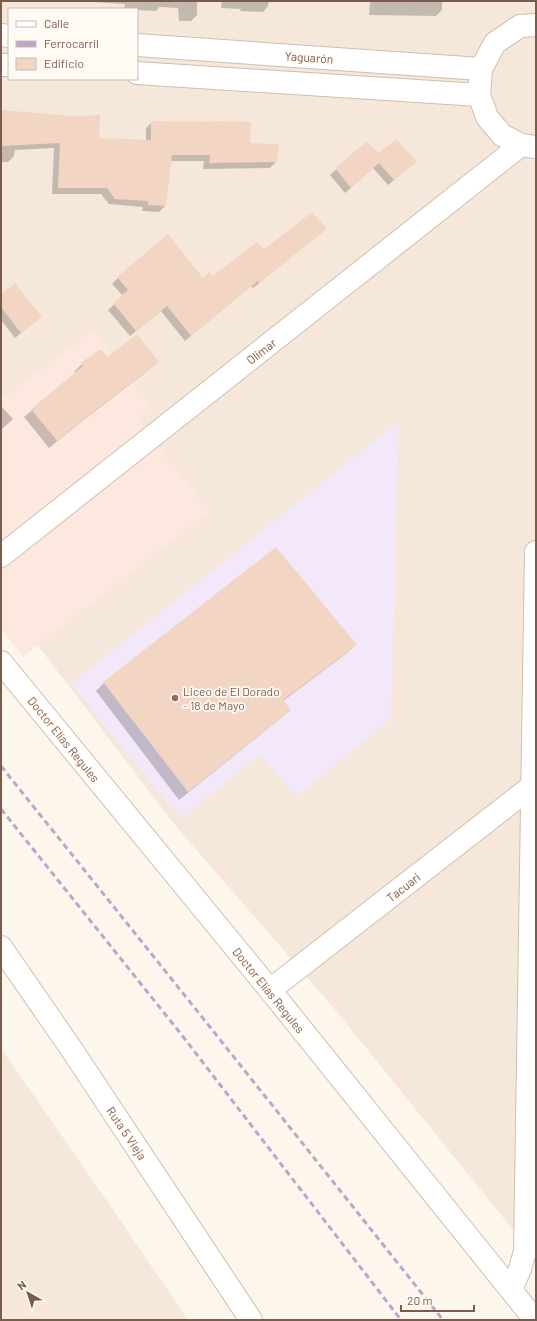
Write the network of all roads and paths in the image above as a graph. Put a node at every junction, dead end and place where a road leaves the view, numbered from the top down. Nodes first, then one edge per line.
1 (536, 24) edge
2 (138, 45) edge
3 (481, 69) junction
4 (138, 73) edge
5 (479, 95) junction
6 (529, 146) edge
7 (536, 552) edge
8 (1, 556) edge
9 (1, 662) edge
10 (534, 784) edge
11 (1, 947) edge
12 (270, 990) junction
13 (511, 1290) junction
14 (251, 1320) edge
15 (535, 1320) edge

1 - 3 street
2 - 3 street, Yaguarón
3 - 5 street
4 - 5 street
5 - 6 street
6 - 8 street, Olimar
7 - 10 street
9 - 12 street, Doctor Elías Regules
10 - 12 street, Tacuari
10 - 13 street
11 - 14 street, Ruta 5 Vieja
12 - 13 street, Doctor Elías Regules
13 - 15 street, Doctor Elías Regules

